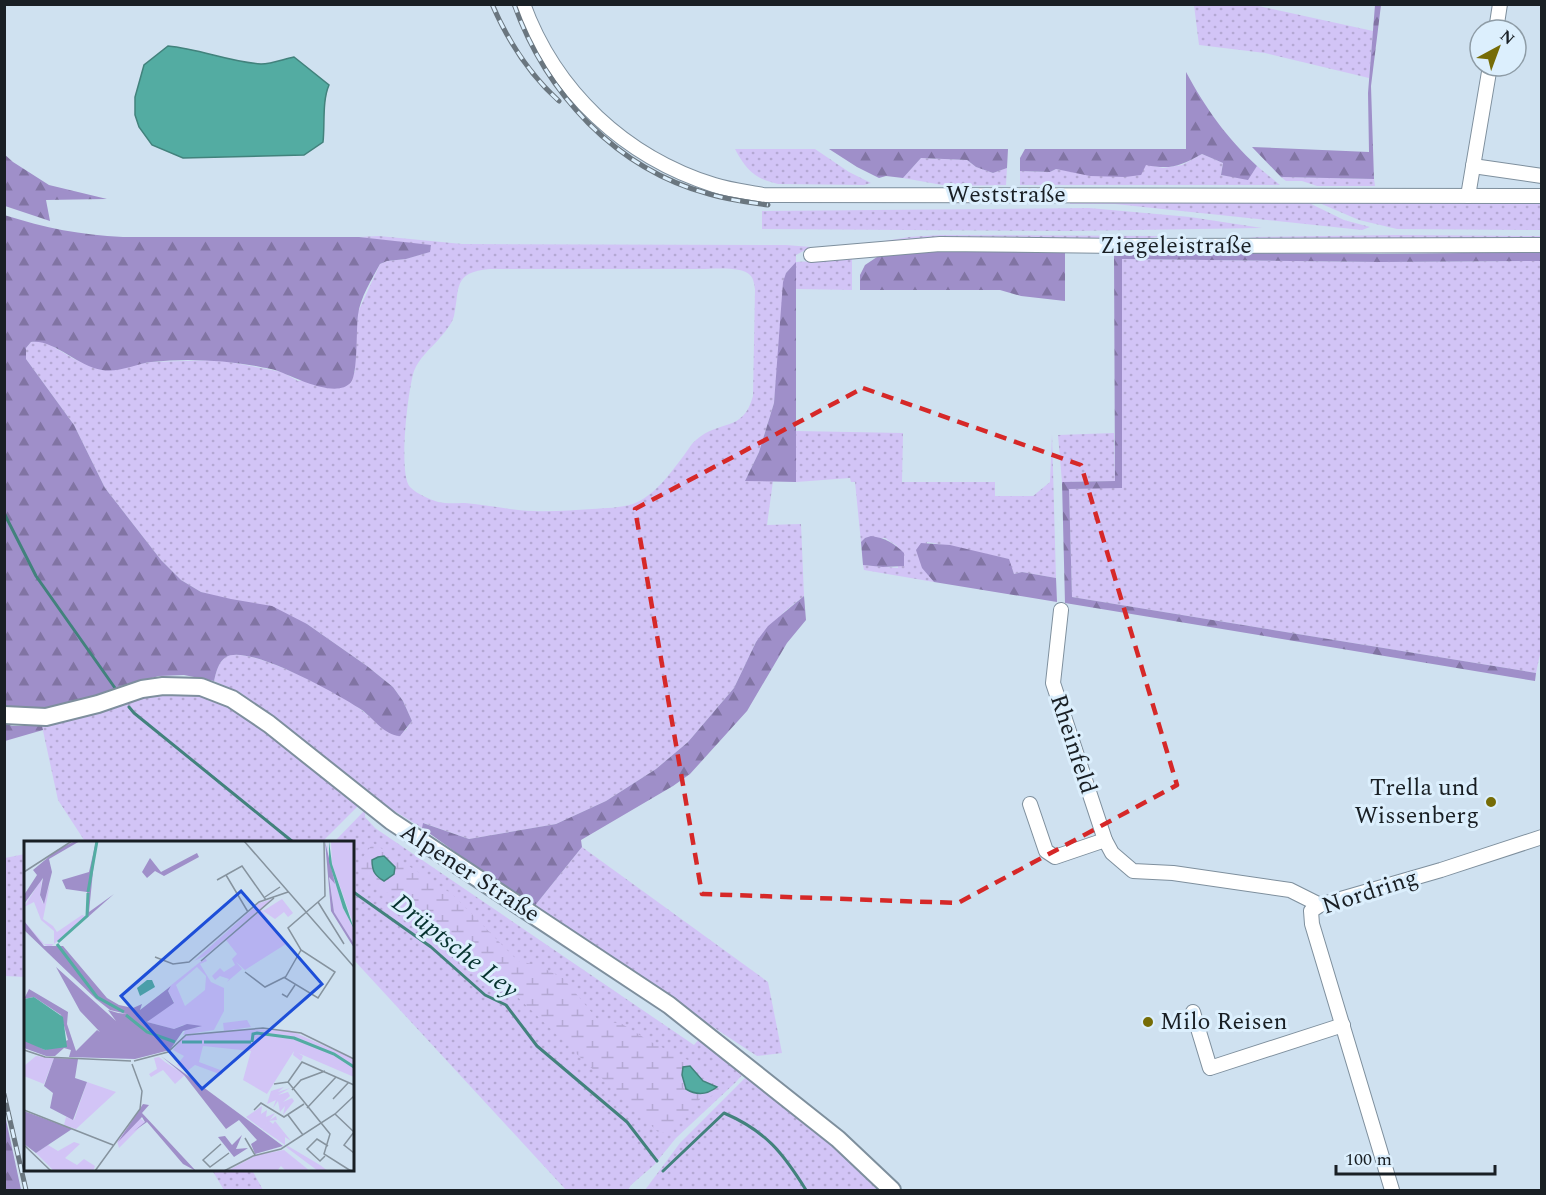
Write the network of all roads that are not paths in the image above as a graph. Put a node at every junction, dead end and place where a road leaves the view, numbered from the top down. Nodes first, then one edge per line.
1 (514, 4) edge
2 (523, 4) edge
3 (534, 33) junction
4 (1488, 78) edge
5 (1473, 166) junction
6 (1542, 177) edge
7 (1468, 196) junction
8 (1542, 196) edge
9 (1542, 245) edge
10 (811, 255) dead end
11 (1061, 610) dead end
12 (4, 715) edge
13 (1030, 804) dead end
14 (1542, 837) edge
15 (1105, 840) junction
16 (1320, 905) junction
17 (1193, 1012) dead end
18 (1343, 1026) junction
19 (892, 1191) edge
20 (1392, 1191) edge

1 - 3 street, Weststraße
2 - 3 street, Weststraße
3 - 7 street, Weststraße
4 - 5 street
5 - 6 street
5 - 7 street
7 - 8 street, Weststraße
9 - 10 street, Ziegeleistraße
11 - 15 street, Rheinfeld
12 - 19 street, Alpener Straße
13 - 15 street
14 - 16 street, Nordring
15 - 16 street, Rheinfeld
16 - 18 street, Nordring
17 - 18 street
18 - 20 street, Nordring

